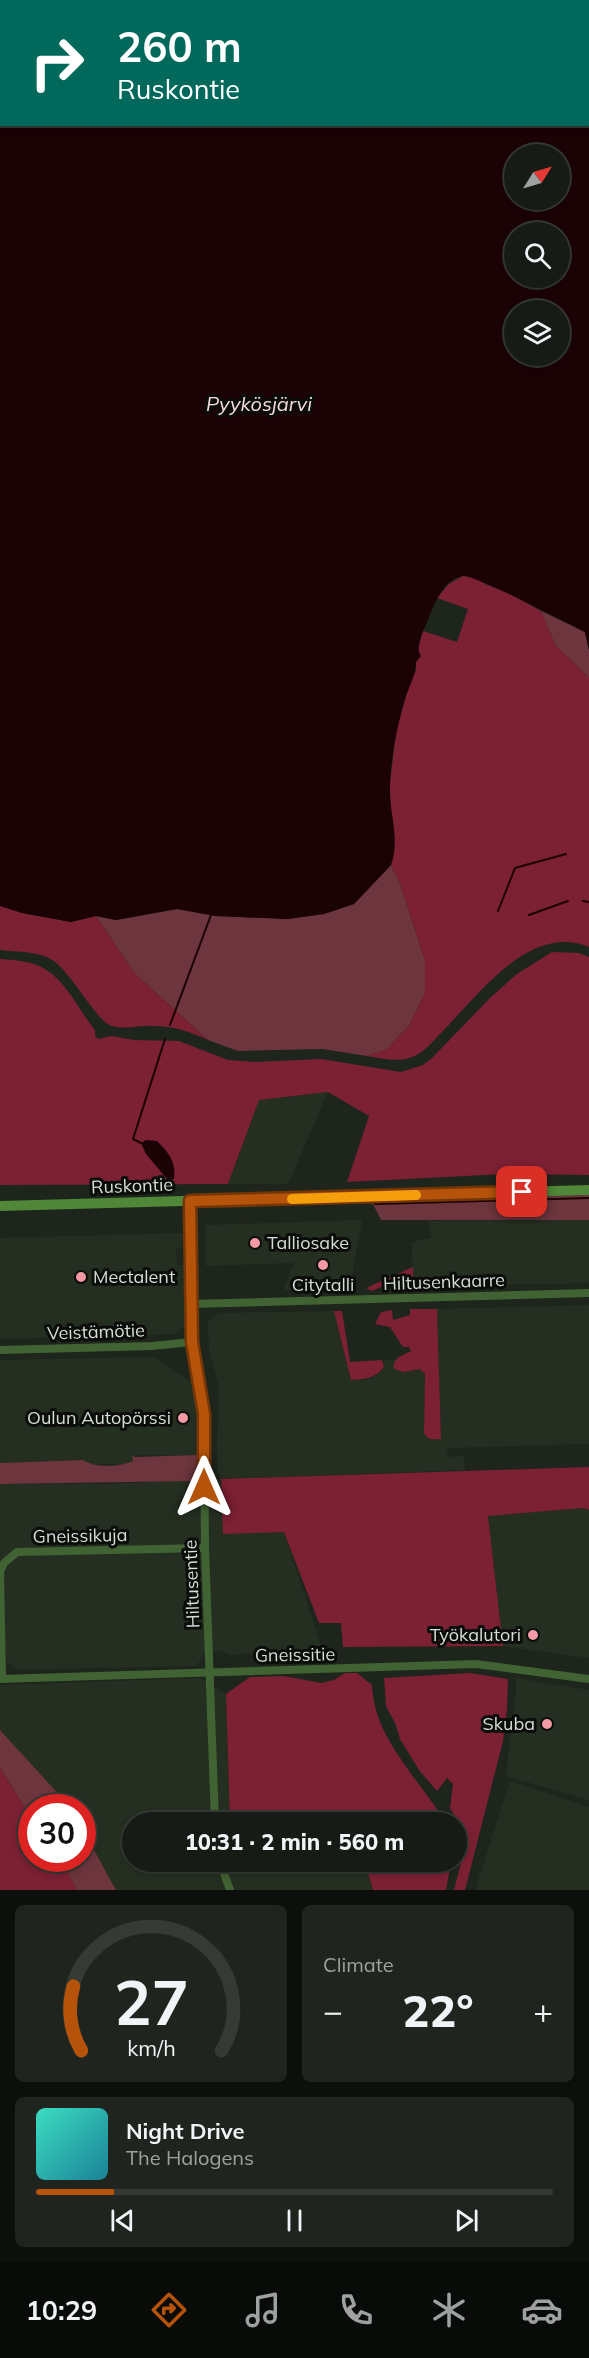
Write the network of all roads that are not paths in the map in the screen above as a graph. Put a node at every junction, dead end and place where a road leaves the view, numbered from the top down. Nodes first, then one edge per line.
1 (589, 1190) edge
2 (190, 1201) junction
3 (0, 1206) edge
4 (589, 1293) edge
5 (191, 1304) junction
6 (192, 1342) junction
7 (0, 1350) edge
8 (206, 1548) junction
9 (210, 1672) junction
10 (1, 1679) edge
11 (589, 1679) edge
12 (215, 1812) edge
13 (224, 1872) edge
14 (230, 1890) edge

1 - 2 main road, Ruskontie
2 - 3 main road, Ruskontie
2 - 5 street, Hiltusentie
4 - 5 street, Hiltusenkaarre
5 - 6 street, Hiltusentie
6 - 7 street, Veistämötie
6 - 8 street, Hiltusentie
8 - 9 street, Hiltusentie
8 - 10 street, Gneissikuja
9 - 10 street, Gneissitie
9 - 11 street, Gneissitie
9 - 12 street, Hiltusentie
13 - 14 street

